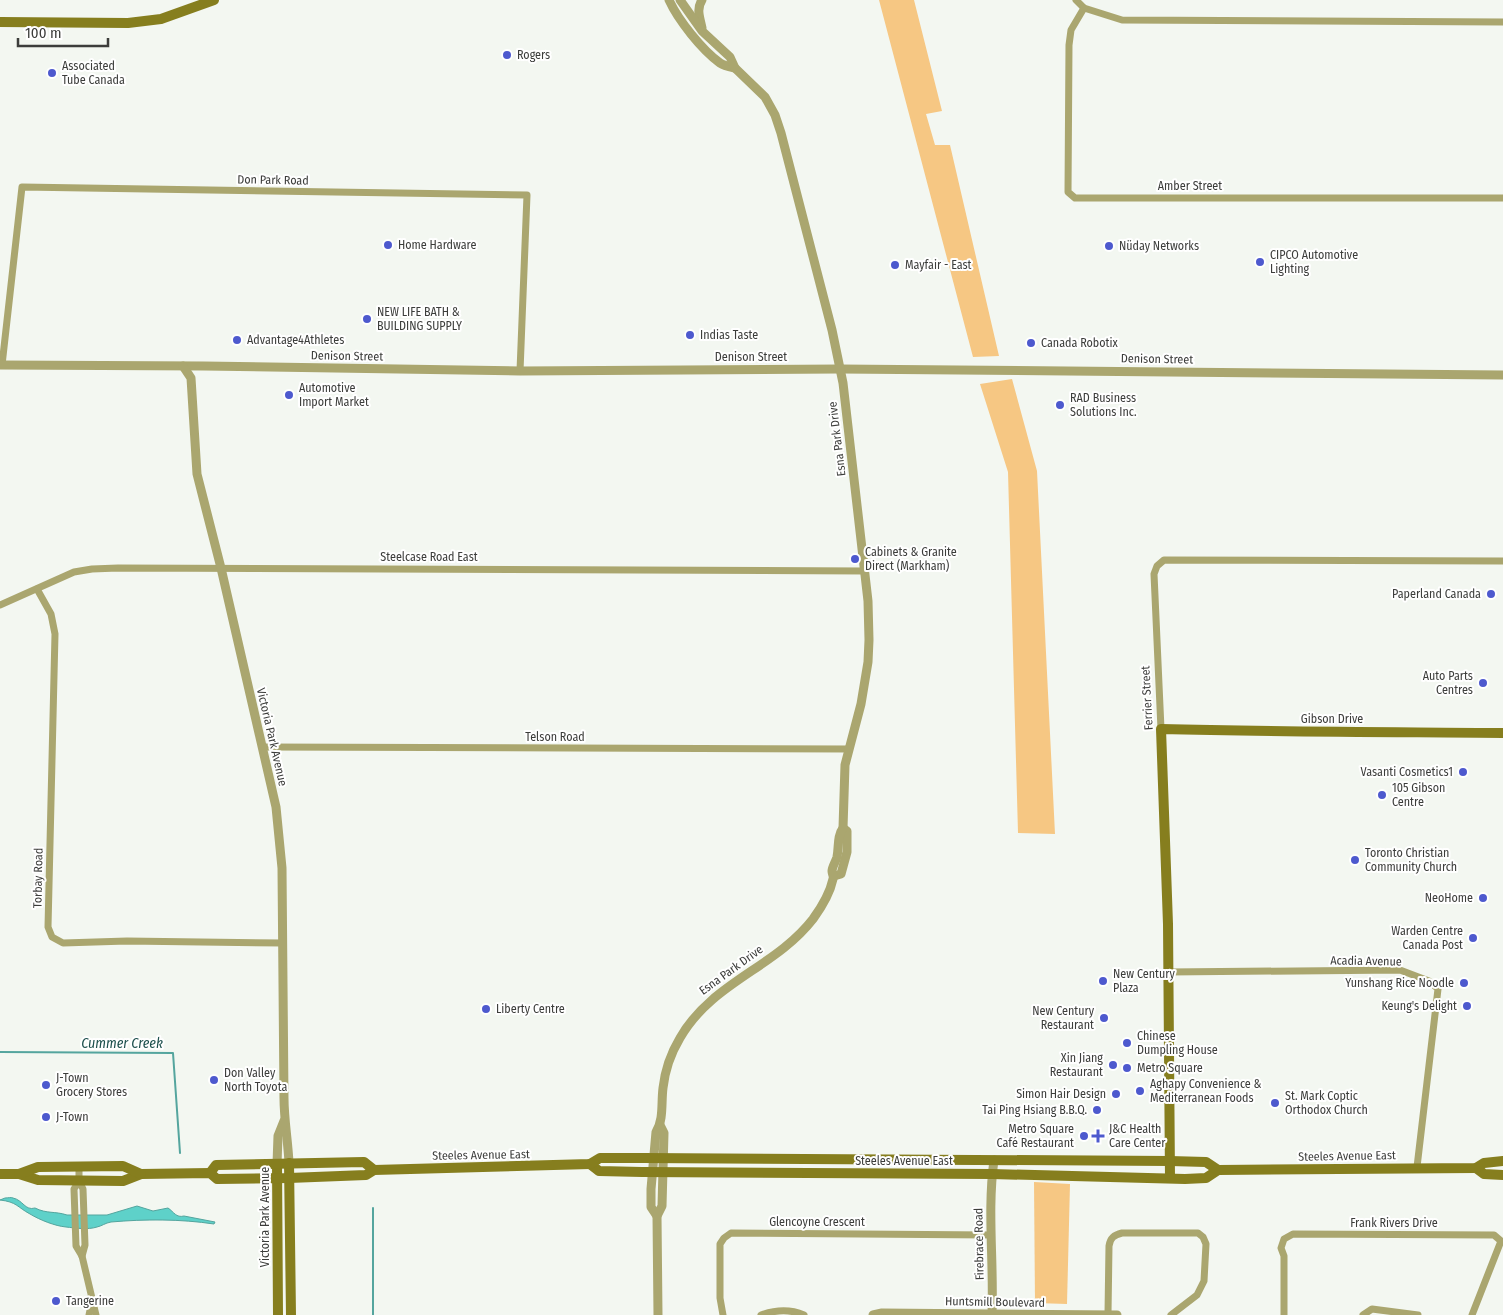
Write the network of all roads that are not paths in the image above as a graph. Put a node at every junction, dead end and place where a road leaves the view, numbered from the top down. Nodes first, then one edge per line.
1 (214, 0) edge
2 (669, 0) edge
3 (680, 0) edge
4 (702, 0) edge
5 (1076, 0) edge
6 (1084, 8) junction
7 (0, 22) edge
8 (1503, 22) edge
9 (702, 31) junction
10 (735, 68) junction
11 (1503, 198) edge
12 (1, 365) edge
13 (183, 366) junction
14 (840, 369) junction
15 (520, 371) junction
16 (1503, 375) edge
17 (1503, 561) edge
18 (221, 568) junction
19 (865, 571) junction
20 (36, 589) junction
21 (0, 605) edge
22 (1161, 729) junction
23 (1503, 733) edge
24 (262, 747) junction
25 (848, 749) junction
26 (283, 943) junction
27 (1169, 972) junction
28 (284, 1121) junction
29 (658, 1158) junction
30 (994, 1160) junction
31 (1170, 1161) junction
32 (1503, 1161) edge
33 (289, 1163) junction
34 (277, 1164) junction
35 (590, 1164) junction
36 (79, 1167) junction
37 (1417, 1167) junction
38 (1476, 1168) junction
39 (374, 1170) junction
40 (1218, 1170) junction
41 (657, 1172) junction
42 (0, 1174) edge
43 (19, 1174) junction
44 (141, 1174) junction
45 (210, 1174) junction
46 (992, 1174) junction
47 (1503, 1174) edge
48 (276, 1178) junction
49 (289, 1178) junction
50 (1170, 1178) junction
51 (79, 1181) junction
52 (990, 1235) junction
53 (82, 1256) junction
54 (92, 1298) junction
55 (992, 1314) edge
56 (1112, 1314) edge
57 (89, 1315) edge
58 (96, 1315) edge
59 (278, 1315) edge
60 (291, 1315) edge
61 (658, 1315) edge
62 (723, 1315) edge
63 (761, 1315) edge
64 (804, 1315) edge
65 (873, 1315) edge
66 (1171, 1315) edge
67 (1284, 1315) edge
68 (1363, 1315) edge
69 (1418, 1315) edge
70 (1472, 1315) edge

1 - 7 main road
2 - 10 street, Esna Park Drive
3 - 9 street, Esna Park Drive
4 - 9 street
5 - 6 street
6 - 8 street
6 - 11 street, Amber Street
9 - 10 street, Esna Park Drive
10 - 14 street, Esna Park Drive
12 - 13 street, Denison Street
12 - 15 street, Don Park Road
13 - 15 street, Denison Street
13 - 18 street, Victoria Park Avenue
14 - 15 street, Denison Street
14 - 16 street, Denison Street
14 - 19 street, Esna Park Drive
17 - 22 street, Ferrier Street
18 - 19 street, Steelcase Road East
18 - 20 street, Steelcase Road East
18 - 24 street, Victoria Park Avenue
19 - 25 street, Esna Park Drive
20 - 21 street, Steelcase Road East
20 - 26 street, Torbay Road
22 - 23 main road, Gibson Drive
22 - 27 main road, Ferrier Street
24 - 25 street, Telson Road
24 - 26 street, Victoria Park Avenue
25 - 29 street, Esna Park Drive
26 - 28 street, Victoria Park Avenue
27 - 31 main road, Ferrier Street
27 - 37 street, Acadia Avenue
28 - 33 street, Victoria Park Avenue
28 - 34 street, Victoria Park Avenue
29 - 30 main road, Steeles Avenue East
29 - 35 main road, Steeles Avenue East
29 - 41 street, Esna Park Drive
30 - 31 main road, Steeles Avenue East
30 - 46 street, Firebrace Road
31 - 40 main road, Steeles Avenue East
31 - 50 main road, Ferrier Street
32 - 38 main road, Steeles Avenue East
33 - 34 main road, Steeles Avenue East
33 - 39 main road, Steeles Avenue East
33 - 49 main road, Victoria Park Avenue
34 - 45 main road, Steeles Avenue East
34 - 48 main road, Victoria Park Avenue
35 - 39 main road, Steeles Avenue East
35 - 41 main road, Steeles Avenue East
36 - 43 main road, Steeles Avenue East
36 - 44 main road, Steeles Avenue East
36 - 51 street
37 - 38 main road, Steeles Avenue East
37 - 40 main road, Steeles Avenue East
38 - 47 main road, Steeles Avenue East
39 - 49 main road, Steeles Avenue East
40 - 50 main road, Steeles Avenue East
41 - 46 main road, Steeles Avenue East
41 - 61 street, Esna Park Drive
42 - 43 main road, Steeles Avenue East
43 - 51 main road, Steeles Avenue East
44 - 45 main road, Steeles Avenue East
44 - 51 main road, Steeles Avenue East
45 - 48 main road, Steeles Avenue East
46 - 50 main road, Steeles Avenue East
46 - 52 street, Firebrace Road
48 - 49 main road, Steeles Avenue East
48 - 59 main road, Victoria Park Avenue
49 - 60 main road, Victoria Park Avenue
51 - 53 street
51 - 53 street
52 - 55 street, Firebrace Road
52 - 62 street, Glencoyne Crescent
53 - 54 street
54 - 57 street
54 - 58 street
55 - 56 street, Huntsmill Boulevard
55 - 65 street, Huntsmill Boulevard
56 - 66 street
63 - 64 street
67 - 70 street, Frank Rivers Drive
68 - 69 street

